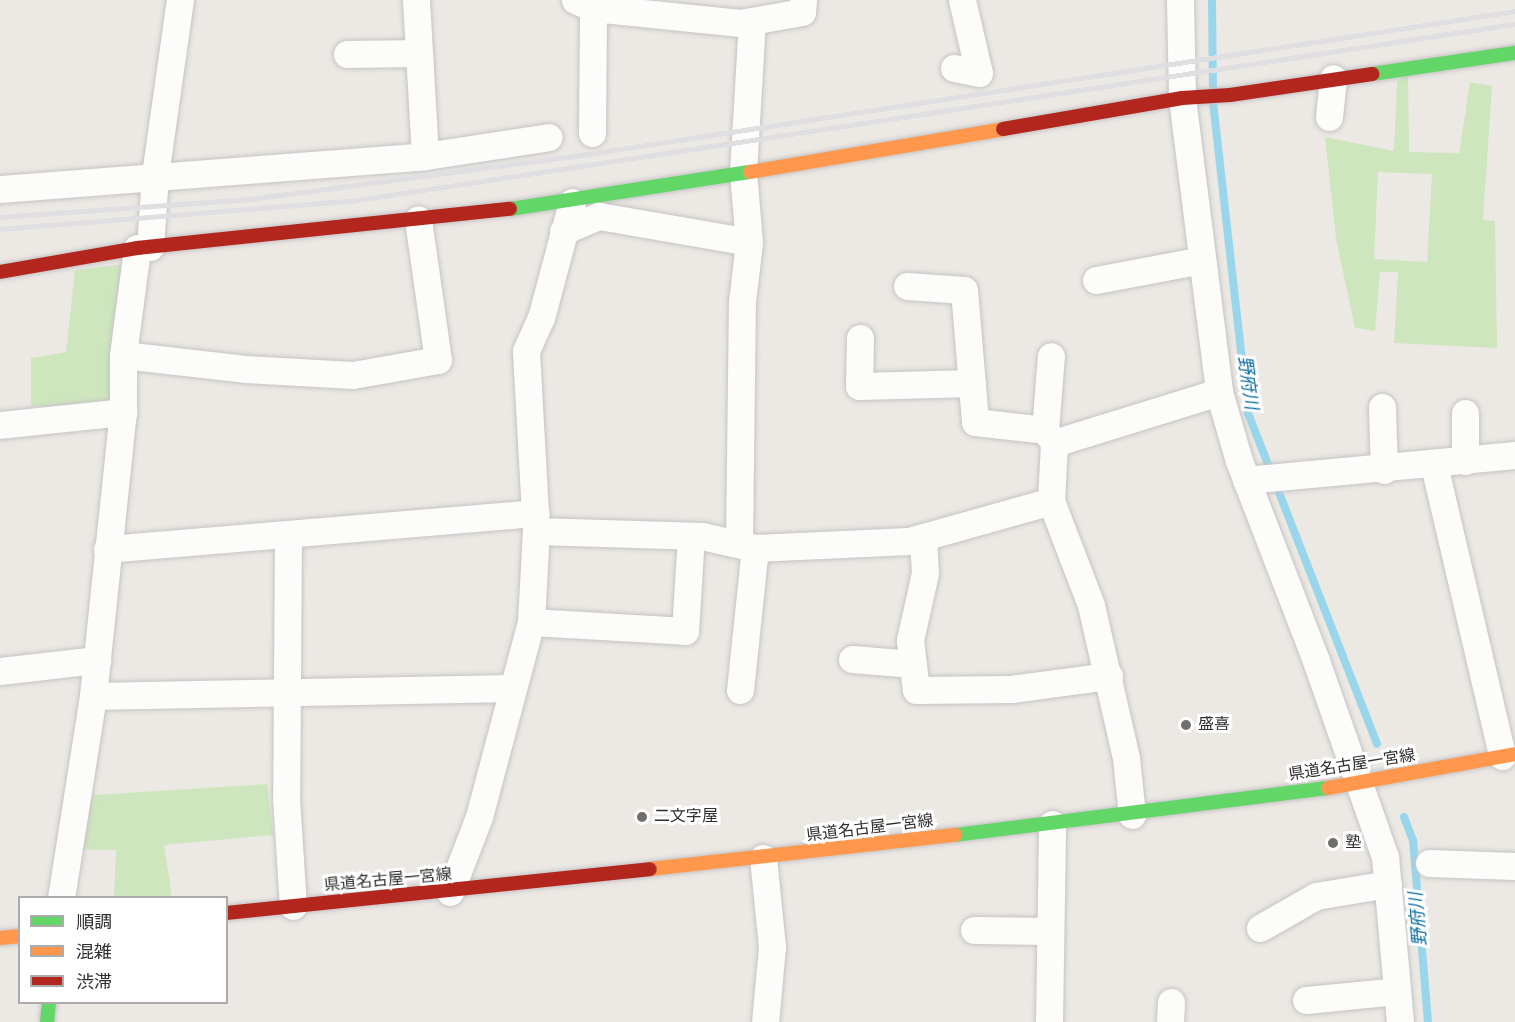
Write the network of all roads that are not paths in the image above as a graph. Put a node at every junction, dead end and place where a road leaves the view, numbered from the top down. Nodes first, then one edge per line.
1 (180, 0) edge
2 (416, 0) edge
3 (803, 0) edge
4 (962, 0) edge
5 (1180, 0) edge
6 (584, 4) edge
7 (752, 21) junction
8 (419, 53) junction
9 (1515, 53) edge
10 (347, 54) dead end
11 (954, 68) dead end
12 (1333, 78) junction
13 (1186, 97) junction
14 (1329, 117) dead end
15 (592, 133) dead end
16 (549, 137) dead end
17 (425, 156) junction
18 (743, 172) junction
19 (155, 176) junction
20 (0, 189) edge
21 (573, 202) junction
22 (418, 219) junction
23 (563, 231) junction
24 (749, 242) junction
25 (144, 247) junction
26 (1202, 260) junction
27 (0, 272) edge
28 (1096, 280) dead end
29 (907, 286) dead end
30 (860, 338) dead end
31 (123, 355) junction
32 (1051, 356) dead end
33 (972, 383) junction
34 (1220, 392) junction
35 (1382, 407) dead end
36 (123, 411) junction
37 (1465, 413) dead end
38 (0, 425) edge
39 (1050, 436) junction
40 (1515, 455) edge
41 (1465, 461) junction
42 (1434, 465) junction
43 (1384, 470) junction
44 (1251, 480) junction
45 (1051, 501) junction
46 (536, 522) junction
47 (288, 534) junction
48 (691, 536) junction
49 (923, 537) junction
50 (747, 546) junction
51 (107, 549) junction
52 (531, 622) junction
53 (852, 659) dead end
54 (97, 660) junction
55 (913, 664) junction
56 (0, 671) edge
57 (1109, 676) junction
58 (512, 688) junction
59 (740, 690) dead end
60 (288, 692) junction
61 (93, 696) junction
62 (1508, 755) edge
63 (1360, 783) junction
64 (1132, 815) junction
65 (1052, 824) junction
66 (763, 858) junction
67 (1429, 863) dead end
68 (1515, 866) edge
69 (1388, 884) junction
70 (450, 892) junction
71 (61, 896) edge
72 (293, 906) junction
73 (228, 913) edge
74 (1260, 928) dead end
75 (974, 930) dead end
76 (1050, 931) junction
77 (18, 936) edge
78 (0, 938) edge
79 (1397, 991) junction
80 (1306, 1000) dead end
81 (49, 1004) edge
82 (47, 1022) edge
83 (765, 1022) edge
84 (1049, 1022) edge
85 (1400, 1022) edge

1 - 19 street
2 - 8 street
3 - 7 street
4 - 11 street
5 - 13 street
6 - 7 street
6 - 15 street
7 - 18 street
8 - 10 street
8 - 17 street
9 - 12 street
12 - 13 street
12 - 14 street
13 - 18 street
13 - 26 street
16 - 17 street
17 - 19 street
18 - 21 street
18 - 24 street
19 - 20 street
19 - 25 street
21 - 22 street
21 - 23 street
22 - 25 street
22 - 31 street
23 - 24 street
23 - 46 street
24 - 50 street
25 - 27 street
25 - 31 street
26 - 28 street
26 - 34 street
29 - 33 street
30 - 33 street
31 - 36 street
32 - 39 street
33 - 39 street
34 - 39 street
34 - 44 street
35 - 43 street
36 - 38 street
36 - 51 street
37 - 41 street
39 - 45 street
40 - 41 street
41 - 42 street
42 - 43 street
42 - 62 street
43 - 44 street
44 - 63 street
45 - 49 street
45 - 57 street
46 - 47 street
46 - 48 street
46 - 52 street
47 - 51 street
47 - 60 street
48 - 50 street
48 - 52 street
49 - 50 street
49 - 55 street
50 - 59 street
51 - 54 street
52 - 58 street
53 - 55 street
54 - 56 street
54 - 61 street
55 - 57 street
57 - 64 street
58 - 60 street
58 - 70 street
60 - 61 street
60 - 72 street
61 - 71 street
62 - 63 street, 県道名古屋一宮線
63 - 64 street, 県道名古屋一宮線
63 - 69 street
64 - 65 street, 県道名古屋一宮線
65 - 66 street, 県道名古屋一宮線
65 - 76 street
66 - 70 street, 県道名古屋一宮線
66 - 83 street
67 - 68 street
69 - 74 street
69 - 79 street
70 - 72 street, 県道名古屋一宮線
72 - 73 street, 県道名古屋一宮線
75 - 76 street
76 - 84 street
77 - 78 street
79 - 80 street
79 - 85 street
81 - 82 street

